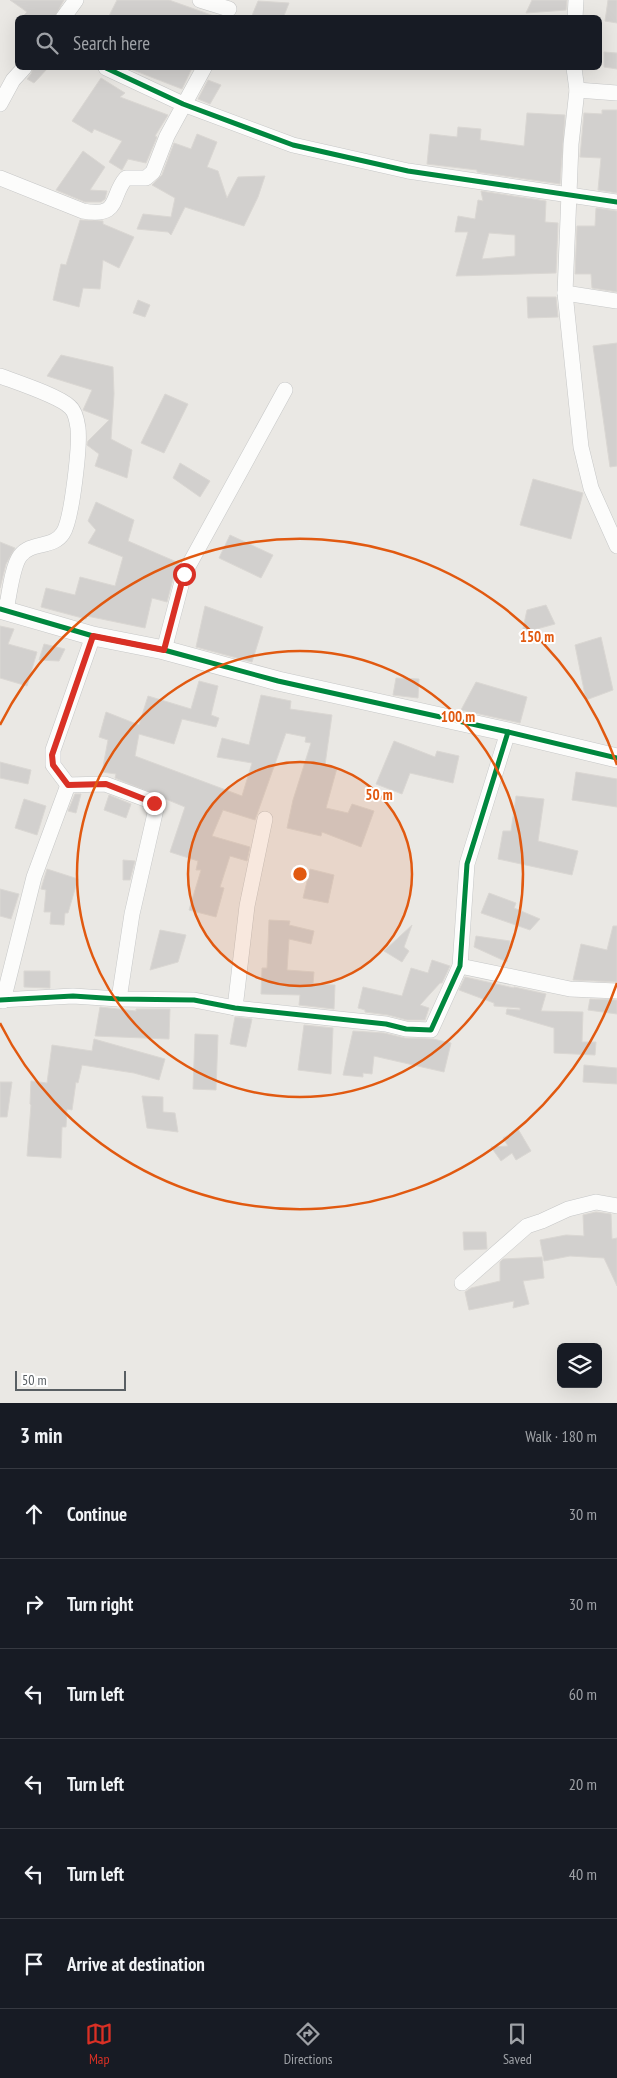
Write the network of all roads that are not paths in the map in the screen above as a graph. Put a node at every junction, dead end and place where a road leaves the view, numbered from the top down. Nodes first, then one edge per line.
1 (76, 0) edge
2 (200, 0) edge
3 (576, 0) edge
4 (229, 9) edge
5 (65, 15) edge
6 (575, 15) edge
7 (22, 70) edge
8 (110, 70) edge
9 (203, 70) edge
10 (574, 70) edge
11 (576, 90) junction
12 (617, 93) edge
13 (0, 104) edge
14 (183, 104) junction
15 (0, 178) edge
16 (569, 195) junction
17 (617, 202) edge
18 (565, 292) junction
19 (617, 301) edge
20 (0, 376) edge
21 (285, 390) dead end
22 (617, 546) edge
23 (3, 610) edge
24 (93, 636) junction
25 (164, 650) junction
26 (508, 732) junction
27 (617, 758) edge
28 (68, 785) junction
29 (265, 819) dead end
30 (460, 966) junction
31 (617, 991) edge
32 (119, 1000) junction
33 (1, 1001) edge
34 (235, 1008) junction
35 (617, 1206) edge
36 (462, 1283) dead end

1 - 5 street
2 - 4 street
3 - 6 street
7 - 13 street
8 - 14 street
9 - 14 street
10 - 11 street
11 - 12 street
11 - 16 street
14 - 15 street
14 - 16 street
16 - 17 street
16 - 18 street
18 - 19 street
18 - 22 street
20 - 23 street
21 - 25 street
23 - 24 street
24 - 25 street
24 - 28 street
25 - 26 street
26 - 27 street
26 - 30 street
28 - 32 street
28 - 33 street
29 - 34 street
30 - 31 street
30 - 34 street
32 - 33 street
32 - 34 street
35 - 36 street

